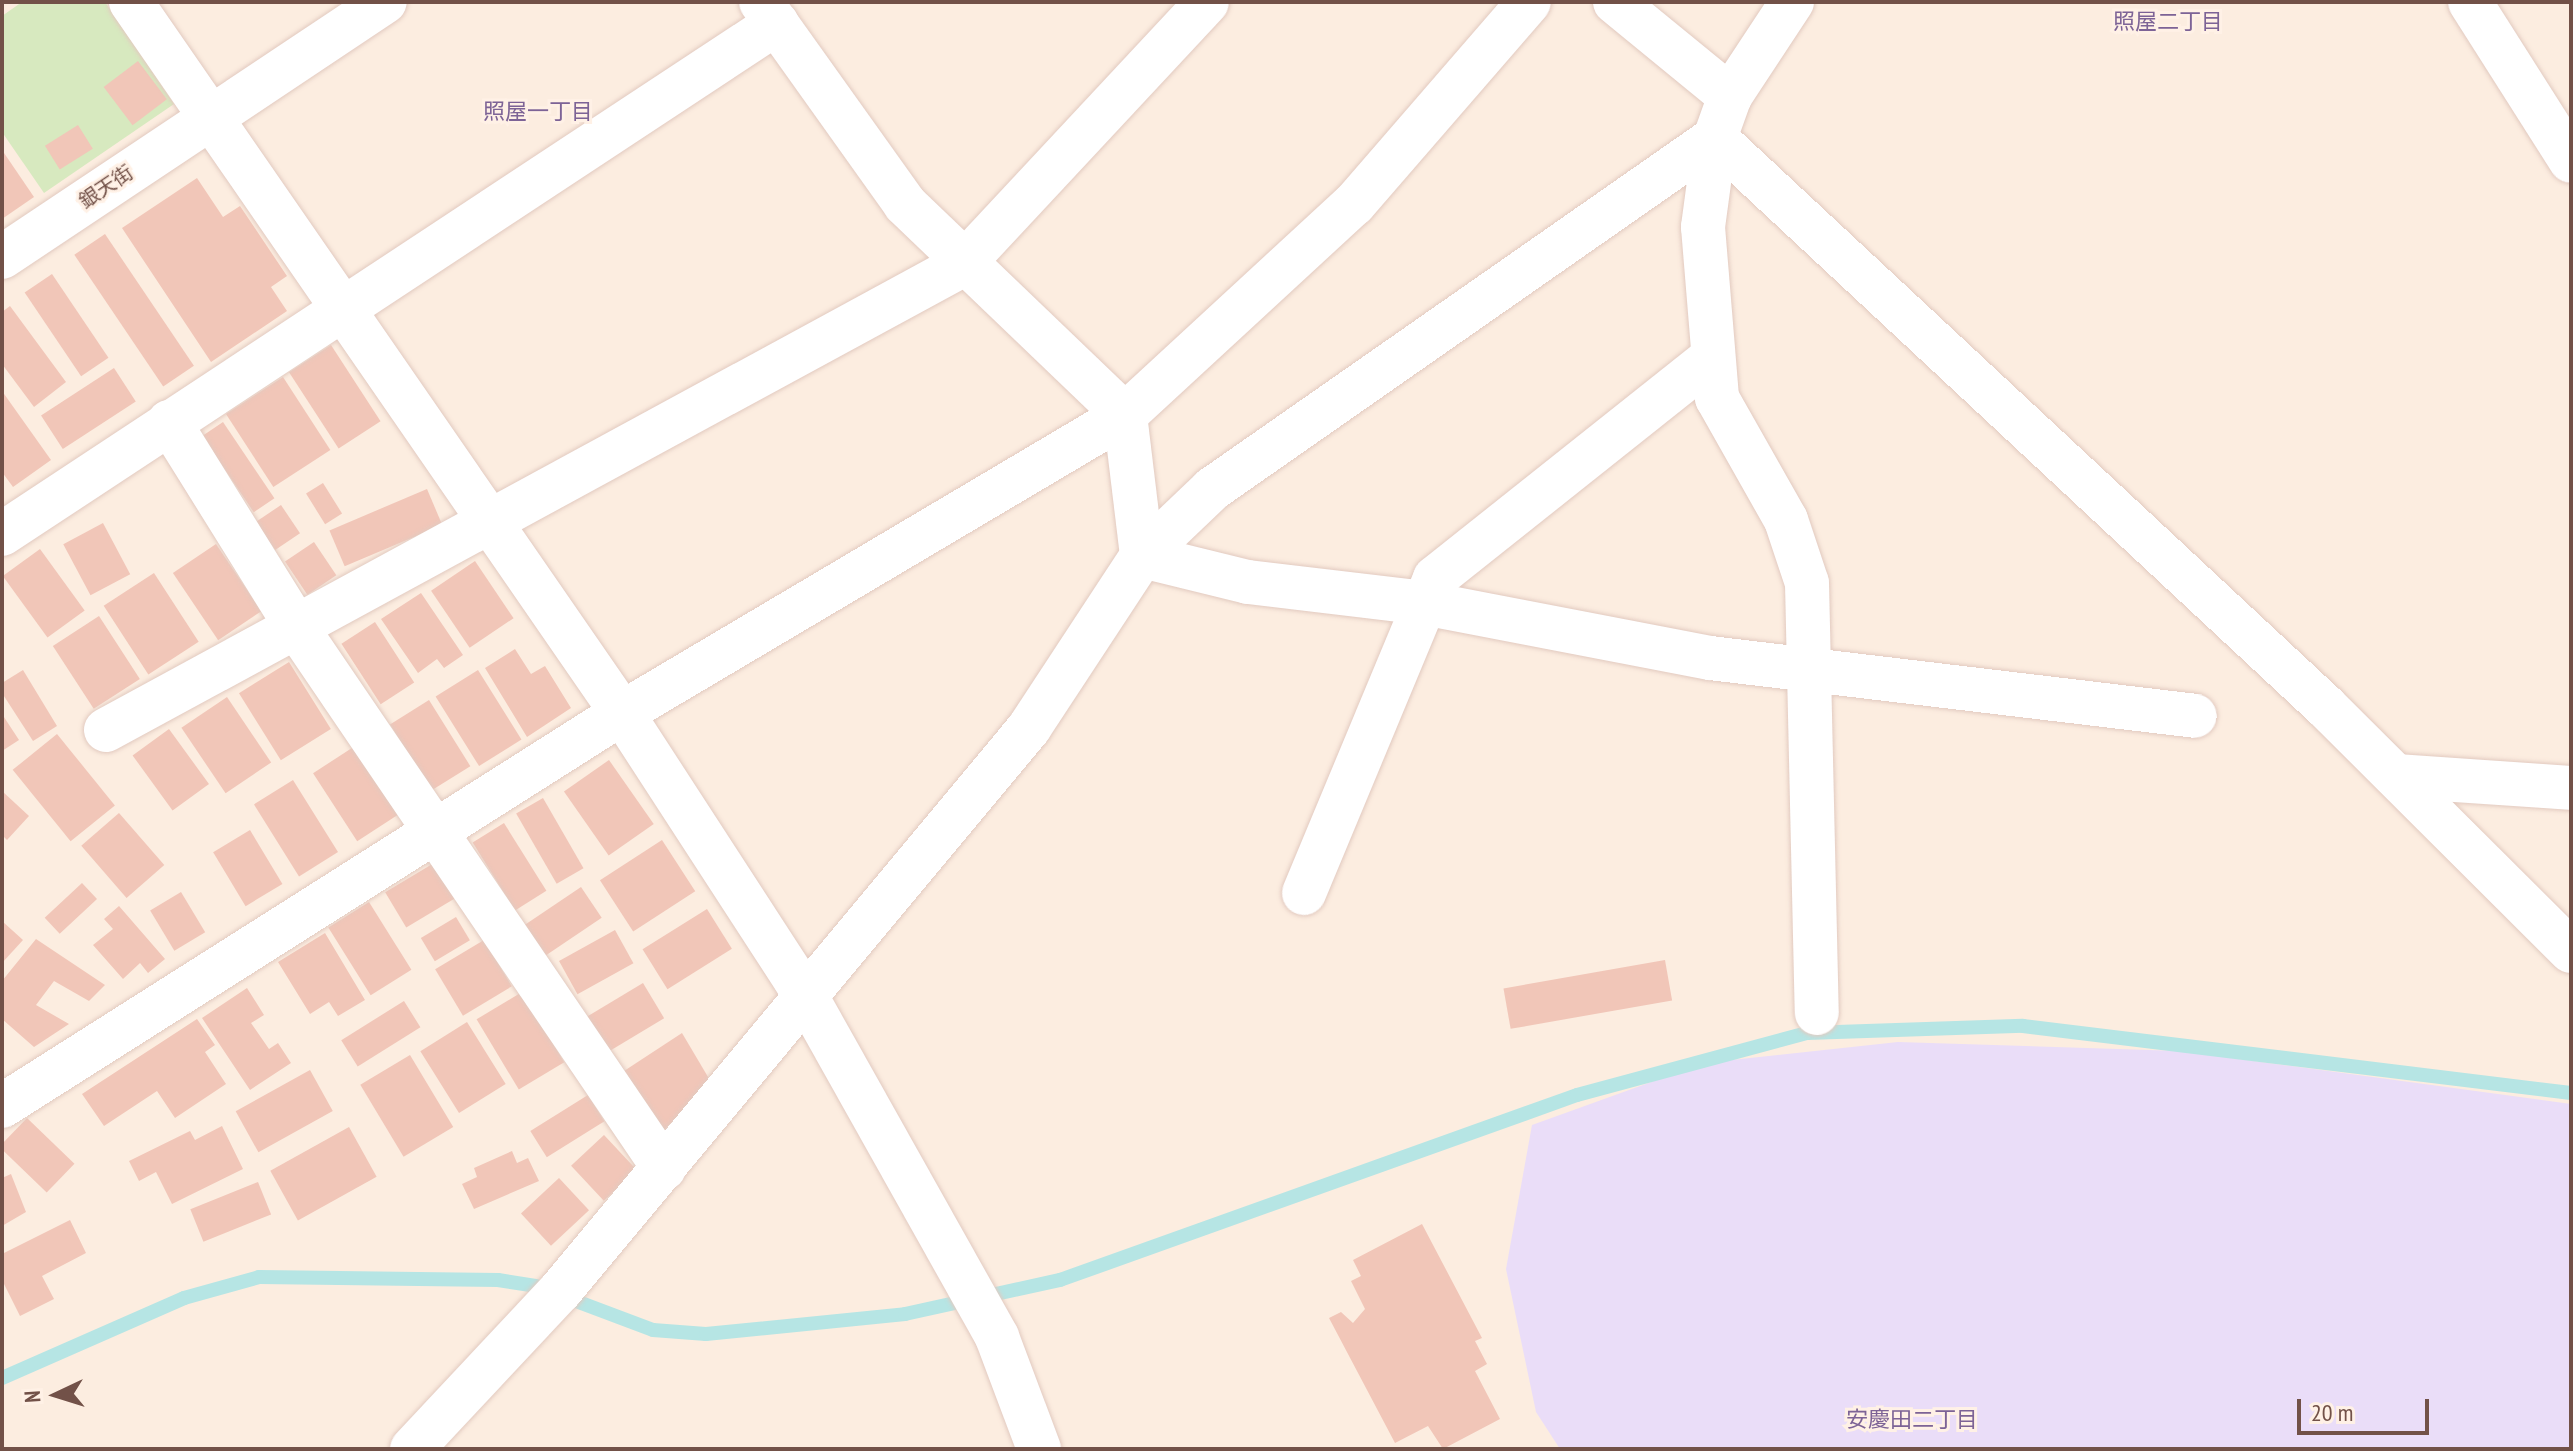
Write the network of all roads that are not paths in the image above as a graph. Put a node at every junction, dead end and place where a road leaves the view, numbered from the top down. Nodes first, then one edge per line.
1 (131, 2) edge
2 (385, 2) edge
3 (1207, 2) edge
4 (1529, 2) edge
5 (1615, 2) edge
6 (1792, 2) edge
7 (2485, 7) edge
8 (769, 13) edge
9 (1730, 96) junction
10 (210, 117) junction
11 (1715, 138) junction
12 (2571, 161) edge
13 (2, 257) edge
14 (962, 265) junction
15 (340, 307) junction
16 (1709, 360) junction
17 (1125, 415) junction
18 (169, 422) junction
19 (489, 526) junction
20 (2, 534) edge
21 (1142, 556) junction
22 (1424, 603) junction
23 (297, 628) junction
24 (1810, 665) junction
25 (622, 713) junction
26 (2195, 716) dead end
27 (106, 730) dead end
28 (2396, 776) junction
29 (2571, 788) edge
30 (437, 830) junction
31 (1304, 893) dead end
32 (2568, 949) edge
33 (807, 998) junction
34 (1817, 1013) dead end
35 (2, 1106) edge
36 (664, 1168) junction
37 (412, 1449) edge
38 (1039, 1449) edge

1 - 10 street
2 - 10 street, 銀天街
3 - 14 street
4 - 17 street
5 - 9 street
6 - 9 street
7 - 12 street
8 - 14 street
8 - 15 street
9 - 11 street
10 - 13 street, 銀天街
10 - 15 street
11 - 16 street
11 - 21 street
11 - 28 street
14 - 17 street
14 - 19 street
15 - 18 street
15 - 19 street
16 - 22 street
16 - 24 street
17 - 21 street
17 - 25 street
18 - 20 street
18 - 23 street
19 - 23 street
19 - 25 street
21 - 22 street
21 - 33 street
22 - 24 street
22 - 31 street
23 - 27 street
23 - 30 street
24 - 26 street
24 - 34 street
25 - 30 street
25 - 33 street
28 - 29 street
28 - 32 street
30 - 35 street
30 - 36 street
33 - 36 street
33 - 38 street
36 - 37 street

